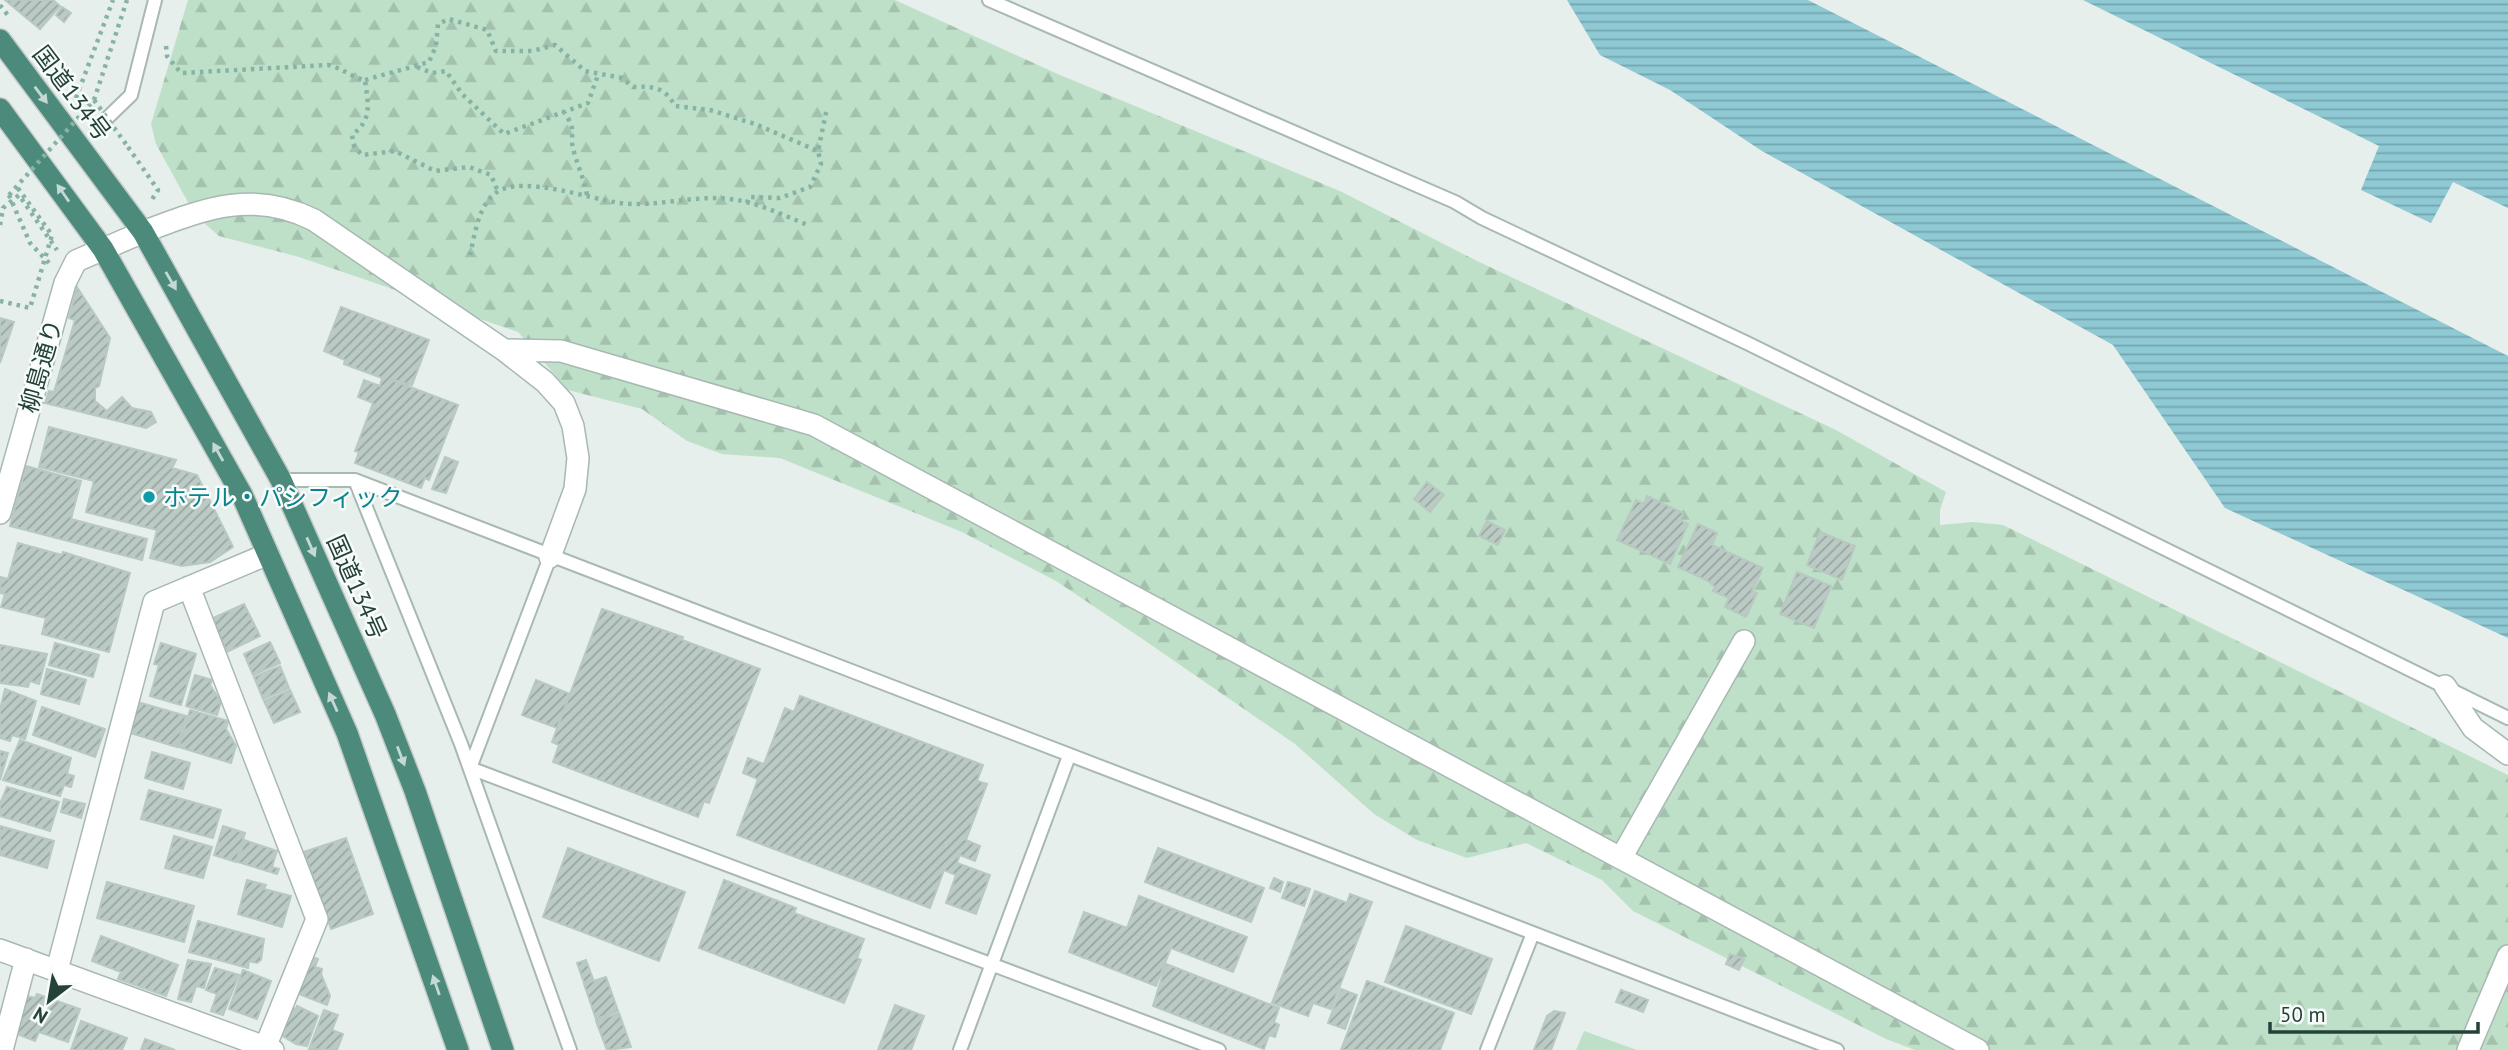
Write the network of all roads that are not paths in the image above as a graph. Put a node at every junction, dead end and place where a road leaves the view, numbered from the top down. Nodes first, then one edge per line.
1 (155, 0) edge
2 (989, 0) edge
3 (0, 40) edge
4 (0, 109) edge
5 (99, 126) dead end
6 (143, 232) junction
7 (103, 249) junction
8 (504, 350) junction
9 (281, 480) junction
10 (355, 480) junction
11 (0, 513) edge
12 (268, 554) junction
13 (550, 558) junction
14 (189, 587) junction
15 (1745, 641) dead end
16 (2445, 686) junction
17 (2508, 718) edge
18 (2508, 754) edge
19 (1069, 756) junction
20 (470, 768) junction
21 (1621, 858) junction
22 (1533, 933) junction
23 (0, 950) edge
24 (2508, 956) edge
25 (26, 959) junction
26 (992, 965) junction
27 (57, 971) junction
28 (268, 1049) edge
29 (2, 1050) edge
30 (458, 1050) edge
31 (503, 1050) edge
32 (570, 1050) edge
33 (960, 1050) edge
34 (1219, 1050) edge
35 (1487, 1050) edge
36 (1837, 1050) edge
37 (1978, 1050) edge
38 (2468, 1050) edge

1 - 5 lane
2 - 16 lane
3 -> 6 highway, 国道134号
7 -> 4 highway
6 - 7 street
6 - 8 street
6 -> 9 highway, 国道134号
7 - 11 street, 柳島通り
12 -> 7 highway
8 - 13 street
8 - 21 street
9 - 10 lane
9 -> 31 highway, 国道134号
10 - 13 lane
10 - 20 lane
12 - 14 street
30 -> 12 highway
13 - 19 lane
13 - 20 lane
14 - 27 street
14 - 28 street
15 - 21 street
16 - 17 lane
16 - 18 street
19 - 22 lane
19 - 26 lane
20 - 26 lane
20 - 32 lane
21 - 37 street
22 - 35 lane
22 - 36 lane
23 - 25 street
24 - 38 street
25 - 27 street
25 - 29 street
26 - 33 lane
26 - 34 lane
27 - 28 street

